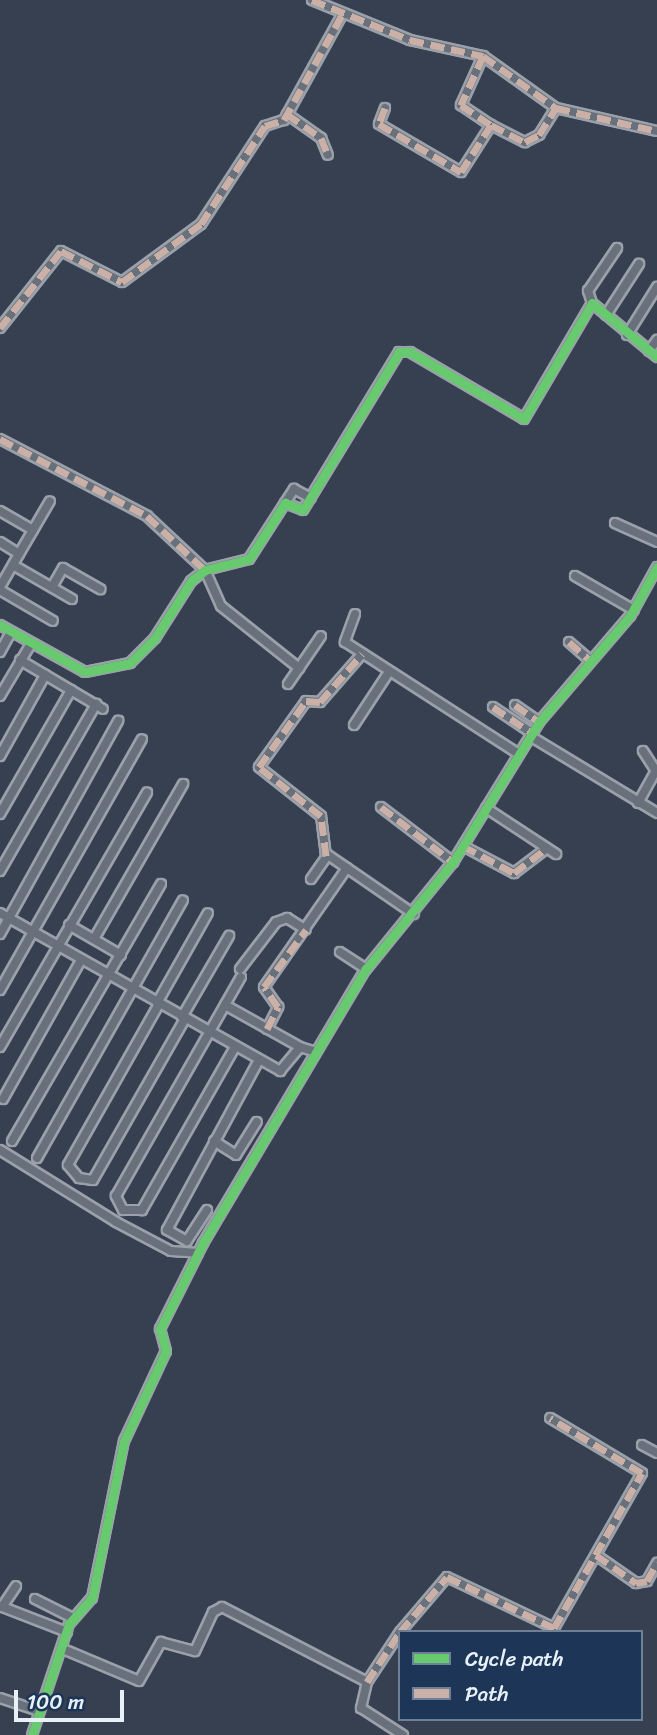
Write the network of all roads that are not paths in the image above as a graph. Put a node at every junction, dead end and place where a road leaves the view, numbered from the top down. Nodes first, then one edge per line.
1 (312, 0) edge
2 (343, 13) junction
3 (483, 56) junction
4 (385, 108) dead end
5 (556, 108) junction
6 (288, 114) junction
7 (491, 125) junction
8 (657, 131) edge
9 (328, 155) dead end
10 (617, 248) dead end
11 (639, 264) dead end
12 (657, 287) edge
13 (592, 303) junction
14 (606, 315) junction
15 (0, 328) edge
16 (627, 335) junction
17 (657, 340) edge
18 (653, 354) edge
19 (0, 439) edge
20 (311, 498) junction
21 (50, 501) dead end
22 (285, 503) junction
23 (0, 511) edge
24 (615, 523) dead end
25 (33, 530) junction
26 (0, 542) edge
27 (657, 542) edge
28 (19, 554) junction
29 (13, 565) junction
30 (657, 567) edge
31 (205, 570) junction
32 (575, 576) dead end
33 (52, 587) junction
34 (0, 588) edge
35 (100, 589) dead end
36 (72, 599) dead end
37 (634, 610) junction
38 (355, 614) dead end
39 (53, 621) dead end
40 (0, 625) edge
41 (11, 632) junction
42 (321, 636) dead end
43 (569, 642) dead end
44 (29, 647) dead end
45 (0, 652) edge
46 (362, 654) junction
47 (20, 660) junction
48 (590, 660) junction
49 (299, 668) junction
50 (389, 672) junction
51 (46, 675) junction
52 (288, 684) dead end
53 (71, 690) junction
54 (0, 696) edge
55 (515, 705) dead end
56 (493, 707) dead end
57 (118, 721) dead end
58 (539, 722) junction
59 (354, 725) dead end
60 (531, 734) junction
61 (142, 738) dead end
62 (643, 751) dead end
63 (519, 754) junction
64 (0, 756) edge
65 (183, 783) dead end
66 (147, 792) dead end
67 (638, 803) junction
68 (381, 807) dead end
69 (486, 808) junction
70 (657, 813) edge
71 (0, 814) edge
72 (463, 846) junction
73 (547, 848) junction
74 (556, 854) dead end
75 (326, 856) junction
76 (453, 862) junction
77 (347, 868) junction
78 (0, 871) edge
79 (311, 879) dead end
80 (161, 884) dead end
81 (183, 900) dead end
82 (0, 913) edge
83 (208, 913) dead end
84 (414, 914) junction
85 (9, 918) junction
86 (69, 925) junction
87 (306, 930) junction
88 (33, 933) junction
89 (0, 934) edge
90 (229, 936) dead end
91 (94, 939) junction
92 (56, 947) junction
93 (340, 952) dead end
94 (121, 955) junction
95 (81, 960) junction
96 (366, 969) junction
97 (109, 976) junction
98 (132, 989) junction
99 (0, 990) edge
100 (158, 1004) junction
101 (225, 1005) junction
102 (184, 1018) junction
103 (267, 1029) junction
104 (209, 1032) junction
105 (235, 1047) junction
106 (300, 1047) junction
107 (0, 1048) edge
108 (313, 1051) junction
109 (259, 1060) junction
110 (4, 1099) dead end
111 (257, 1122) dead end
112 (12, 1141) dead end
113 (214, 1141) junction
114 (0, 1150) edge
115 (37, 1158) dead end
116 (207, 1210) dead end
117 (198, 1253) junction
118 (550, 1418) dead end
119 (642, 1445) dead end
120 (657, 1453) edge
121 (596, 1555) junction
122 (657, 1563) edge
123 (16, 1586) dead end
124 (35, 1599) dead end
125 (1, 1606) edge
126 (73, 1618) junction
127 (402, 1630) edge
128 (67, 1632) junction
129 (398, 1635) edge
130 (63, 1649) junction
131 (367, 1682) junction
132 (0, 1698) edge
133 (39, 1711) junction
134 (32, 1735) edge
135 (403, 1735) edge

1 - 2 street
2 - 3 street
2 - 6 street
3 - 5 street
3 - 7 street
4 - 7 street
5 - 7 street
5 - 8 street
6 - 9 street
6 - 15 street
10 - 13 street
11 - 14 street
12 - 16 street
13 - 14 street
13 - 20 street
14 - 16 street
16 - 18 street
17 - 18 street
19 - 31 street
20 - 22 street
20 - 22 street
21 - 25 street
22 - 31 street
23 - 25 street
24 - 27 street
25 - 28 street
26 - 28 street
28 - 29 street
29 - 33 street
29 - 34 street
30 - 37 street
31 - 41 street
31 - 49 street
32 - 37 street
33 - 35 street
33 - 36 street
34 - 39 street
37 - 48 street
38 - 46 street
40 - 41 street
41 - 45 street
42 - 49 street
43 - 48 street
44 - 47 street
46 - 50 street
46 - 75 street
47 - 51 street
47 - 54 street
48 - 58 street
49 - 52 street
50 - 59 street
50 - 63 street
51 - 53 street
51 - 64 street
53 - 71 street
53 - 78 street
55 - 58 street
56 - 60 street
57 - 85 street
58 - 60 street
60 - 63 street
60 - 67 street
61 - 88 street
62 - 67 street
63 - 69 street
65 - 91 street
66 - 86 street
67 - 70 street
68 - 76 street
69 - 72 street
69 - 73 street
72 - 73 street
72 - 76 street
73 - 74 street
75 - 77 street
75 - 79 street
76 - 84 street
77 - 84 street
77 - 87 street
80 - 94 street
81 - 98 street
82 - 85 street
83 - 100 street
84 - 96 street
85 - 88 street
85 - 89 street
86 - 91 street
86 - 92 street
87 - 101 street
87 - 103 street
88 - 92 street
88 - 99 street
90 - 102 street
91 - 94 street
92 - 95 street
92 - 107 street
93 - 96 street
94 - 97 street
95 - 97 street
95 - 110 street
96 - 108 street
97 - 98 street
97 - 112 street
98 - 100 street
98 - 115 street
100 - 102 street
100 - 102 street
101 - 103 street
101 - 104 street
102 - 104 street
103 - 106 street
104 - 105 street
104 - 105 street
105 - 109 street
106 - 108 street
106 - 109 street
108 - 117 street
109 - 113 street
111 - 113 street
113 - 116 street
114 - 117 street
117 - 126 street
118 - 121 street
119 - 120 street
121 - 122 street
121 - 127 street
123 - 125 street
124 - 126 street
125 - 128 street
126 - 128 street
128 - 130 street
129 - 131 street
130 - 131 street
130 - 133 street
131 - 135 street
132 - 133 street
133 - 134 street

